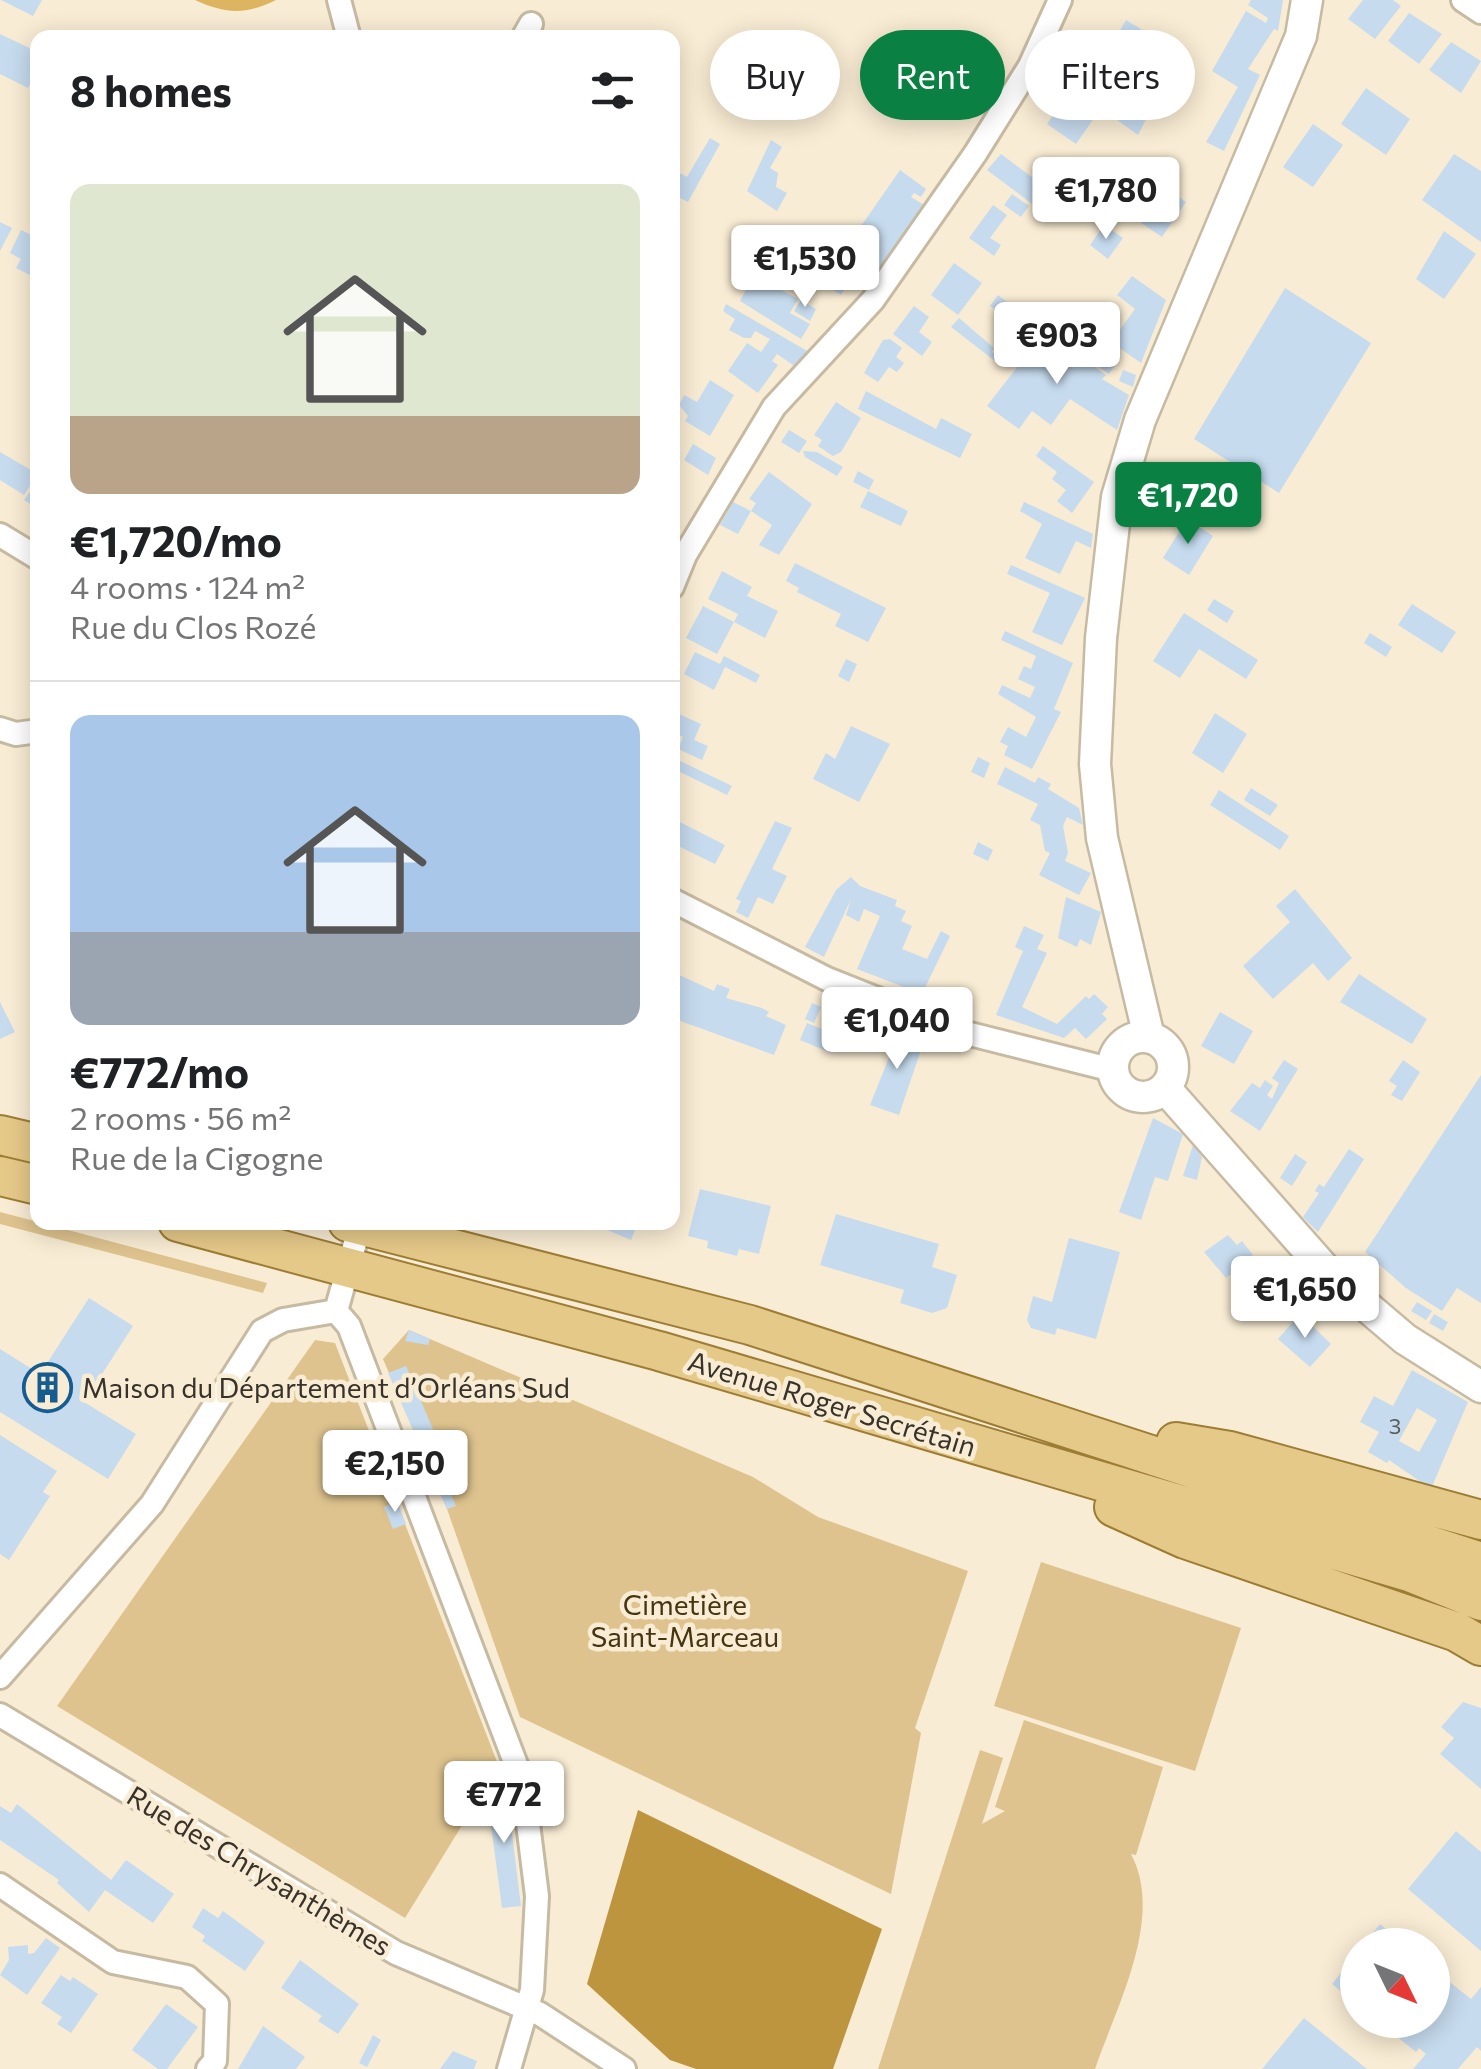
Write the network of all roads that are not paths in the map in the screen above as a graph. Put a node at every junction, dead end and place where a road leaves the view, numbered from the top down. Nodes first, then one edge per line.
1 (339, 0) edge
2 (1060, 0) edge
3 (1307, 0) edge
4 (1463, 0) edge
5 (1481, 12) edge
6 (348, 30) edge
7 (0, 535) edge
8 (30, 553) edge
9 (680, 566) edge
10 (0, 729) edge
11 (30, 731) edge
12 (680, 904) edge
13 (1148, 1037) junction
14 (1113, 1070) junction
15 (1165, 1088) junction
16 (0, 1134) edge
17 (30, 1142) edge
18 (0, 1176) edge
19 (30, 1184) edge
20 (208, 1230) edge
21 (356, 1230) edge
22 (380, 1230) edge
23 (349, 1267) junction
24 (336, 1311) junction
25 (1481, 1387) edge
26 (1055, 1422) junction
27 (984, 1450) junction
28 (1481, 1520) edge
29 (1481, 1562) edge
30 (1481, 1601) edge
31 (1481, 1646) edge
32 (0, 1677) edge
33 (0, 1715) edge
34 (0, 1885) edge
35 (528, 2009) junction
36 (208, 2069) edge
37 (510, 2069) edge
38 (624, 2069) edge

1 - 6 street
2 - 9 street
3 - 13 street
4 - 5 street
7 - 8 street
10 - 11 street
12 - 14 street
13 - 14 street
13 - 15 street
14 - 15 street
15 - 25 street
16 - 17 main road
18 - 19 main road
20 - 23 main road, Avenue Roger Secrétain
21 - 23 street
22 - 26 main road, Avenue Roger Secrétain
23 - 24 street
23 - 27 main road, Avenue Roger Secrétain
24 - 32 street
24 - 35 street
26 - 28 main road
26 - 29 main road, Avenue Roger Secrétain
27 - 30 main road, Avenue Roger Secrétain
27 - 31 main road
33 - 35 street, Rue des Chrysanthèmes
34 - 36 street
35 - 37 street
35 - 38 street, Rue des Chrysanthèmes

